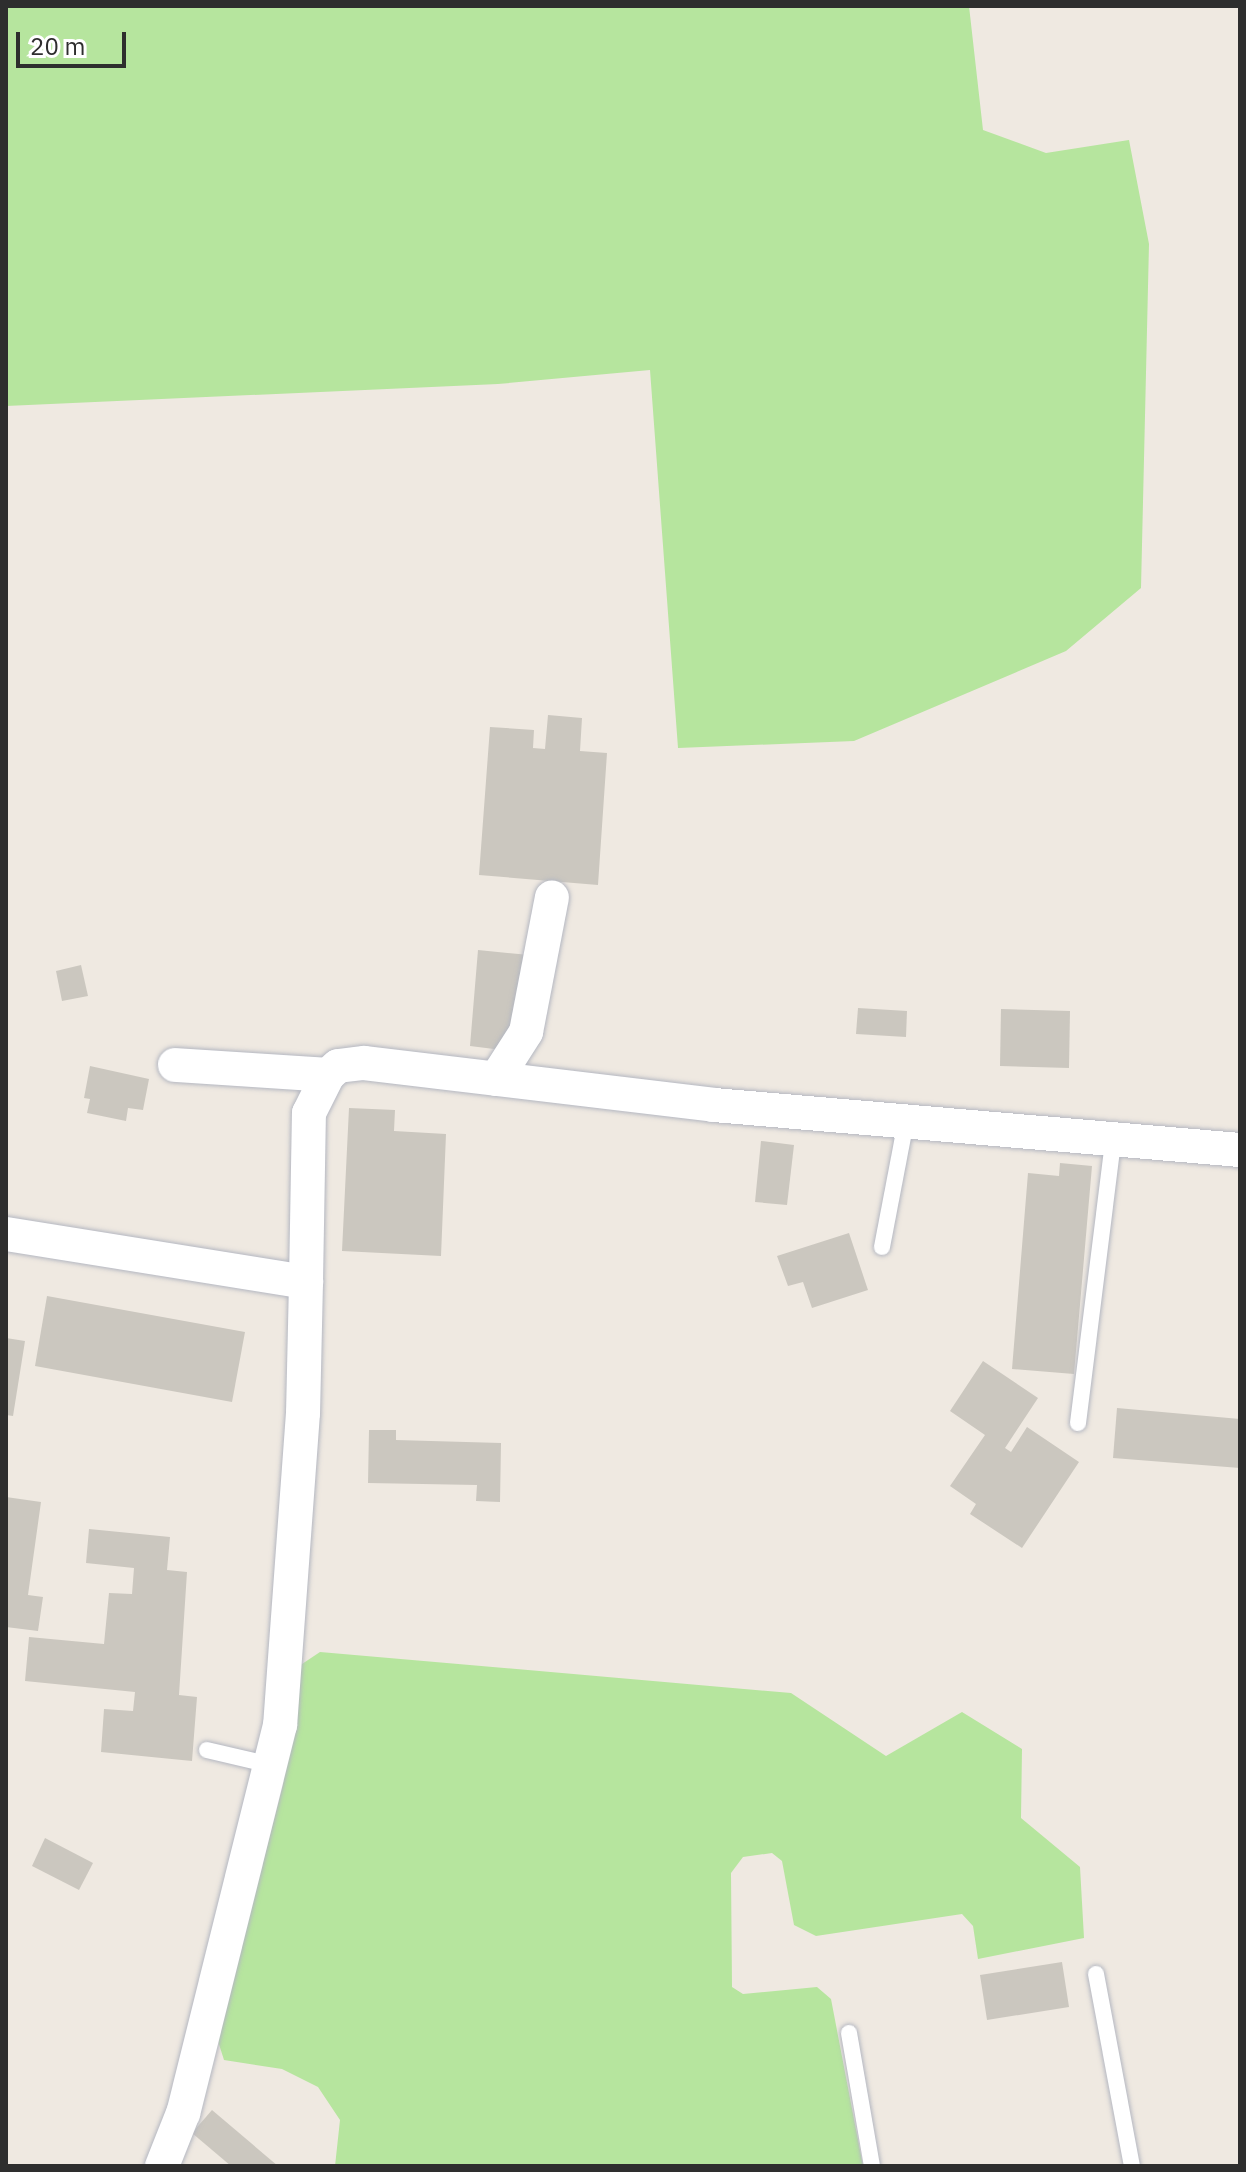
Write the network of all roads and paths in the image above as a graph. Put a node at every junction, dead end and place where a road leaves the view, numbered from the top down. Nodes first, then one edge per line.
1 (552, 897) dead end
2 (175, 1065) dead end
3 (328, 1075) junction
4 (496, 1079) junction
5 (906, 1121) junction
6 (1113, 1140) junction
7 (1240, 1150) edge
8 (6, 1234) edge
9 (882, 1247) dead end
10 (306, 1282) junction
11 (1078, 1423) dead end
12 (207, 1750) dead end
13 (271, 1765) junction
14 (1096, 1974) dead end
15 (849, 2033) dead end
16 (162, 2166) edge
17 (872, 2166) edge
18 (1132, 2166) edge

1 - 4 street
2 - 3 street
3 - 4 street
3 - 10 street
4 - 5 street
5 - 6 street
5 - 9 lane
6 - 7 street
6 - 11 lane
8 - 10 street
10 - 13 street
12 - 13 lane
13 - 16 street
14 - 18 lane
15 - 17 lane

